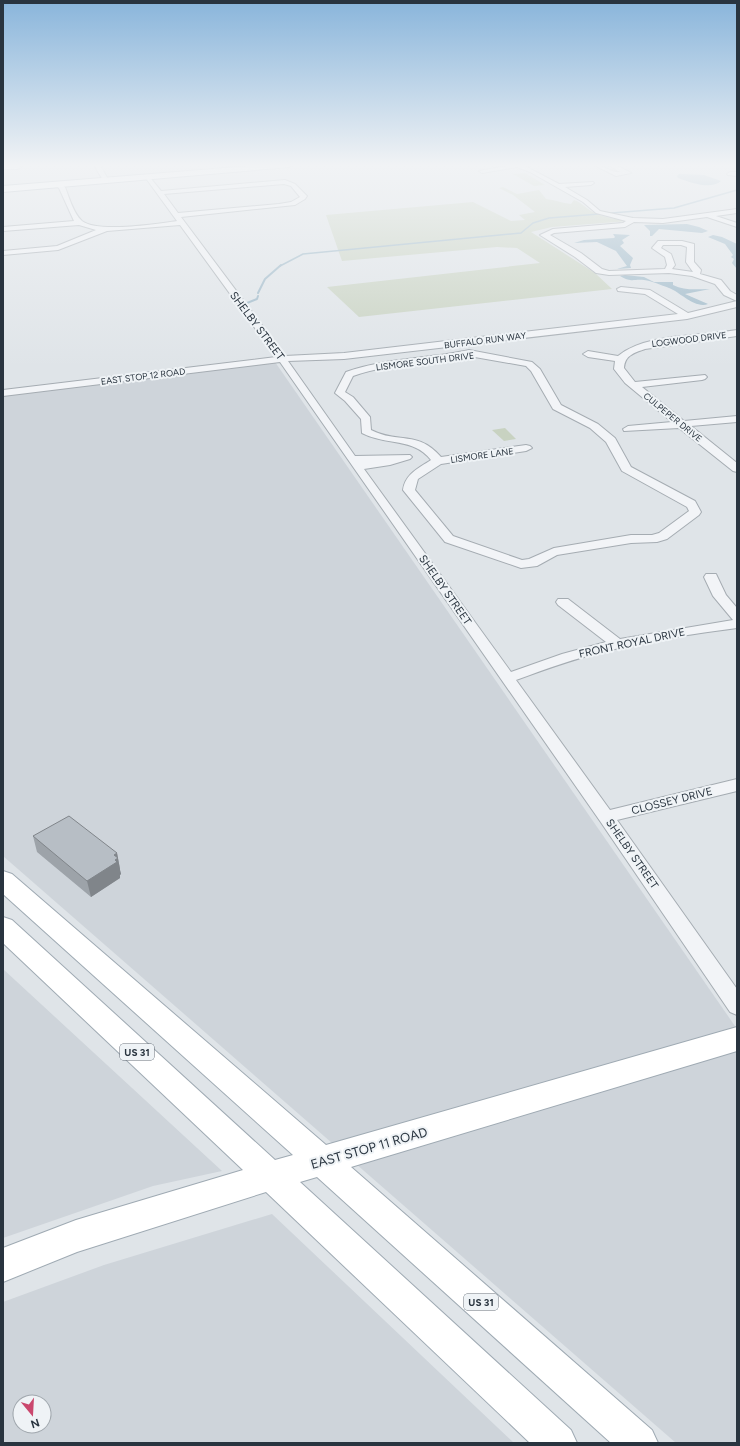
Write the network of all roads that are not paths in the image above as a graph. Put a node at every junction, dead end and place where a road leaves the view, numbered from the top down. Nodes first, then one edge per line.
1 (97, 232) edge
2 (189, 232) edge
3 (549, 232) edge
4 (3, 253) edge
5 (667, 271) junction
6 (696, 274) junction
7 (620, 289) dead end
8 (737, 299) edge
9 (737, 304) edge
10 (687, 316) junction
11 (737, 333) edge
12 (588, 354) dead end
13 (621, 358) junction
14 (282, 359) junction
15 (702, 377) dead end
16 (634, 386) junction
17 (3, 393) edge
18 (737, 420) edge
19 (682, 424) junction
20 (628, 429) dead end
21 (526, 448) dead end
22 (435, 457) junction
23 (354, 463) junction
24 (737, 469) edge
25 (711, 577) dead end
26 (563, 602) dead end
27 (737, 617) edge
28 (737, 624) edge
29 (617, 644) junction
30 (507, 678) junction
31 (737, 785) edge
32 (606, 817) junction
33 (3, 880) edge
34 (3, 927) edge
35 (737, 1006) edge
36 (737, 1039) edge
37 (322, 1162) junction
38 (271, 1176) junction
39 (3, 1265) edge
40 (558, 1443) edge
41 (639, 1443) edge

1 - 4 street
2 - 14 street, SHELBY STREET
3 - 5 street
5 - 6 street
5 - 6 street
6 - 8 street
7 - 10 street
9 - 10 street, BUFFALO RUN WAY
10 - 14 street, BUFFALO RUN WAY
11 - 13 street, LOGWOOD DRIVE
12 - 13 street
13 - 16 street, CULPEPER DRIVE
14 - 17 street, EAST STOP 12 ROAD
14 - 23 street, SHELBY STREET
15 - 16 street
16 - 19 street, CULPEPER DRIVE
18 - 19 street
19 - 20 street
19 - 24 street, CULPEPER DRIVE
21 - 22 street, LISMORE LANE
22 - 22 street, LISMORE SOUTH DRIVE
22 - 23 street, LISMORE LANE
23 - 30 street, SHELBY STREET
25 - 27 street
26 - 29 street
28 - 29 street, FRONT ROYAL DRIVE
29 - 30 street, FRONT ROYAL DRIVE
30 - 32 street, SHELBY STREET
31 - 32 street, CLOSSEY DRIVE
32 - 35 street, SHELBY STREET
33 - 37 main road, US 31
34 - 38 main road, US 31
36 - 37 main road, EAST STOP 11 ROAD
37 - 38 main road, EAST STOP 11 ROAD
37 - 41 main road, US 31
38 - 39 main road, EAST STOP 11 ROAD
38 - 40 main road, US 31

